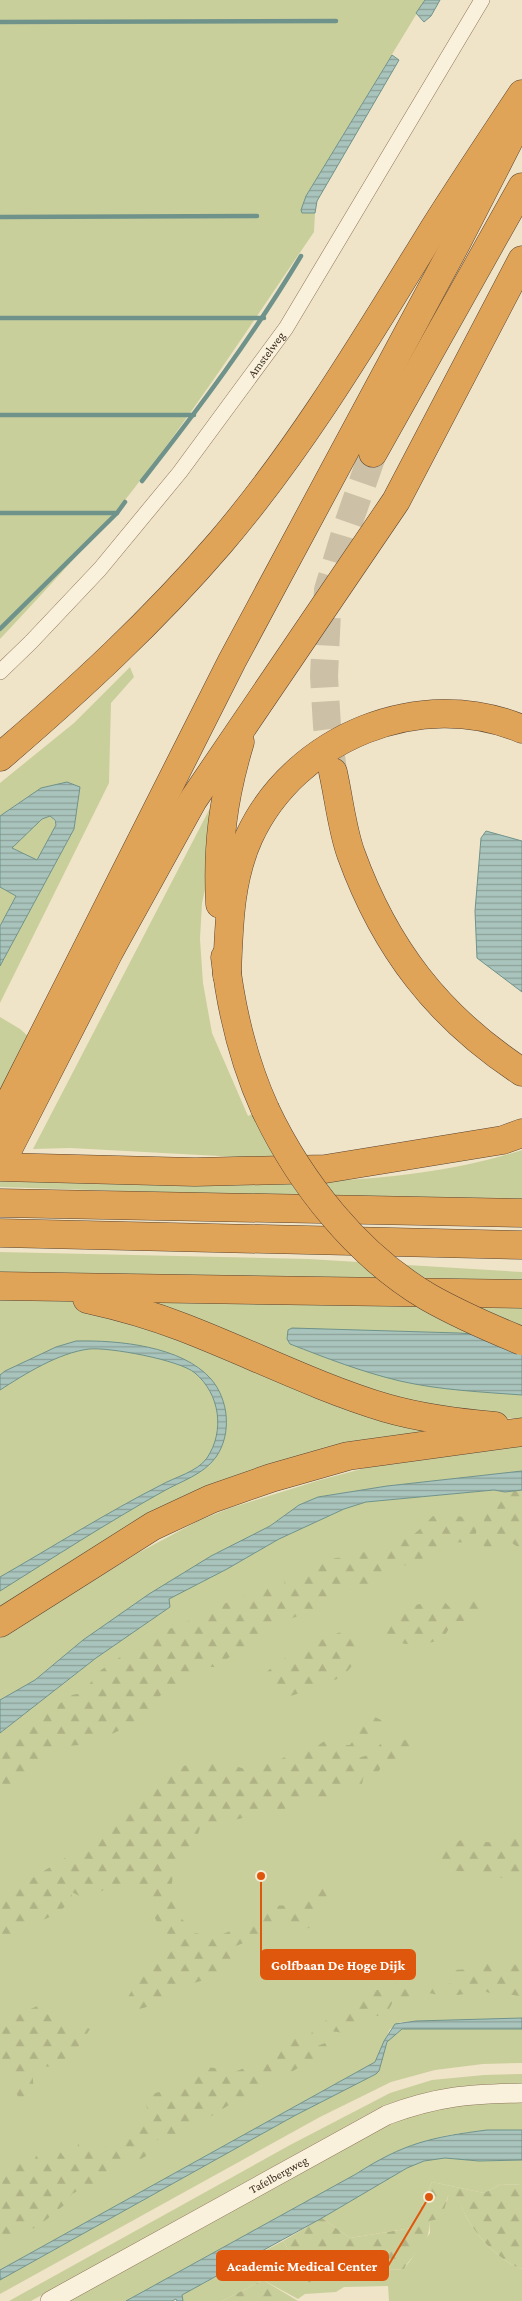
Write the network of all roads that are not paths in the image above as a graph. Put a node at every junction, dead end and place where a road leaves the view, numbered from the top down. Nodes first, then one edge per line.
1 (482, 0) edge
2 (522, 94) edge
3 (522, 115) edge
4 (522, 187) edge
5 (522, 260) edge
6 (373, 453) tunnel mouth
7 (0, 672) edge
8 (246, 722) junction
9 (522, 729) edge
10 (0, 757) edge
11 (333, 772) tunnel mouth
12 (227, 975) junction
13 (516, 1068) edge
14 (24, 1097) junction
15 (0, 1121) edge
16 (516, 1135) edge
17 (0, 1166) edge
18 (0, 1203) edge
19 (522, 1213) edge
20 (0, 1233) edge
21 (518, 1246) edge
22 (0, 1286) edge
23 (32, 1286) junction
24 (522, 1294) edge
25 (522, 1341) edge
26 (522, 1428) edge
27 (522, 1432) edge
28 (0, 1623) edge
29 (522, 2093) edge
30 (50, 2301) edge

1 - 7 street, Amstelweg
2 - 10 highway
3 - 14 highway
4 - 6 highway
5 - 8 highway
8 - 12 highway
8 - 14 highway
9 - 12 highway
11 - 13 highway
12 - 25 highway, bridge
14 - 15 highway
14 - 17 highway
16 - 17 highway
18 - 19 highway
20 - 21 highway
22 - 23 highway
23 - 24 highway
23 - 26 highway
27 - 28 highway
29 - 30 street, Tafelbergweg

